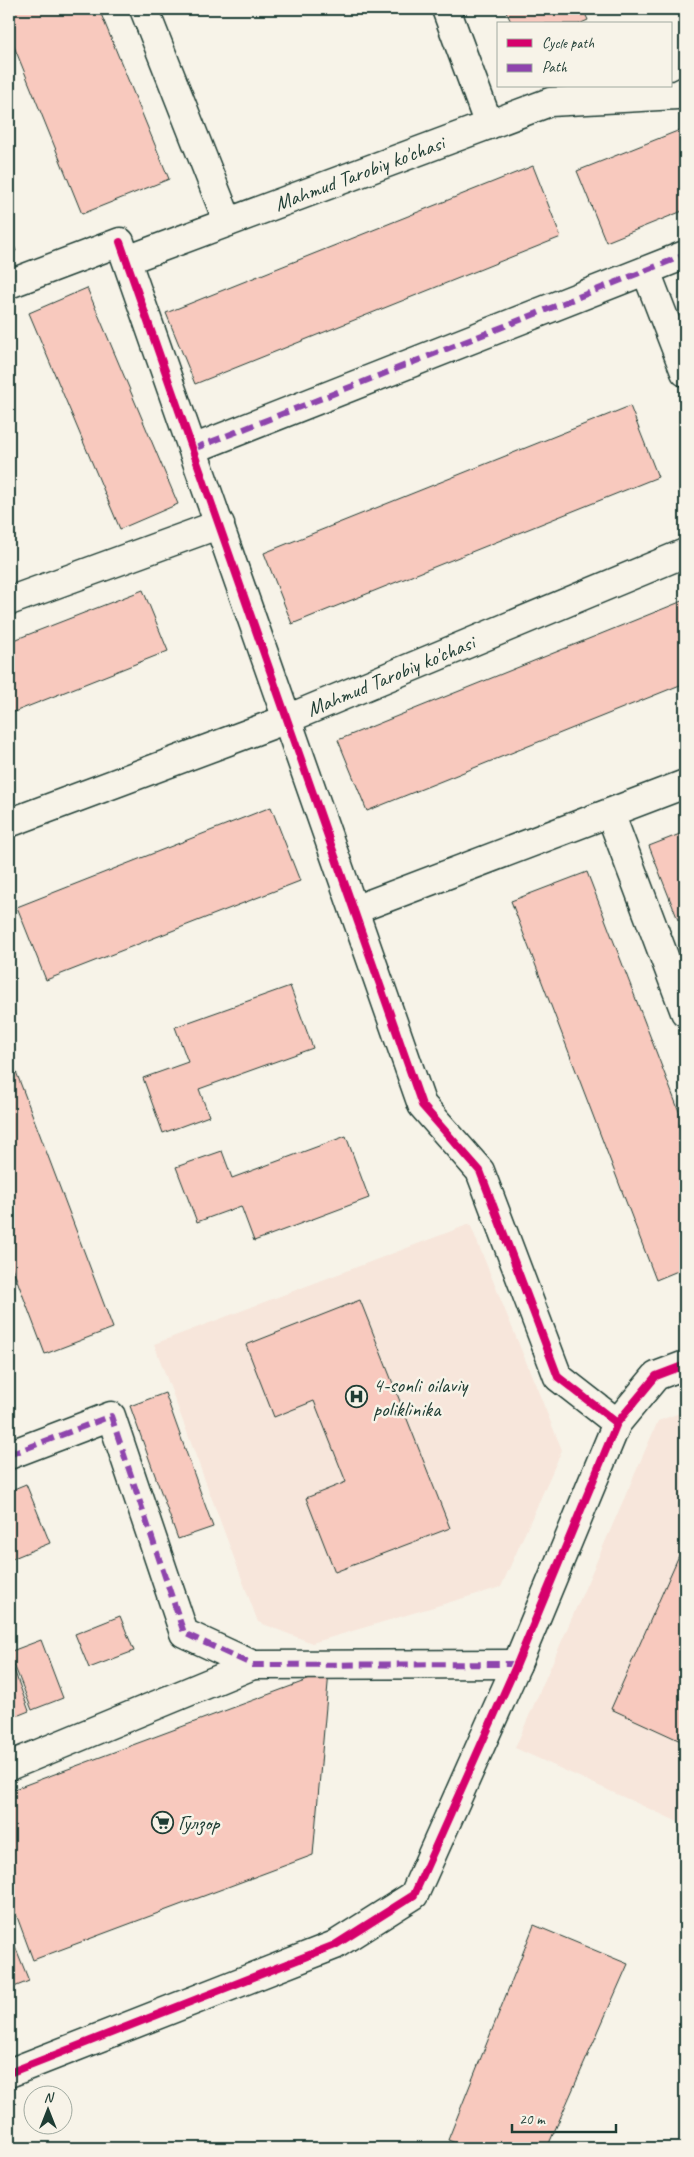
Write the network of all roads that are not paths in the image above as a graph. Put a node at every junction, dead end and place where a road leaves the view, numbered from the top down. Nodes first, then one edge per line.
1 (144, 9) edge
2 (446, 9) edge
3 (685, 91) edge
4 (489, 125) junction
5 (228, 222) junction
6 (124, 251) junction
7 (685, 255) edge
8 (646, 270) junction
9 (9, 284) edge
10 (685, 372) edge
11 (193, 449) junction
12 (220, 524) junction
13 (685, 553) edge
14 (9, 601) edge
15 (287, 719) junction
16 (685, 784) edge
17 (610, 813) junction
18 (9, 823) edge
19 (354, 910) junction
20 (676, 963) edge
21 (685, 1012) edge
22 (685, 1365) edge
23 (617, 1423) junction
24 (10, 1450) edge
25 (517, 1664) junction
26 (253, 1665) junction
27 (9, 1766) edge
28 (9, 2073) edge

1 - 5 street
2 - 4 street
3 - 4 street, Mahmud Tarobiy ko'chasi
4 - 5 street, Mahmud Tarobiy ko'chasi
5 - 6 street, Mahmud Tarobiy ko'chasi
6 - 9 street, Mahmud Tarobiy ko'chasi
6 - 11 street
7 - 8 street
8 - 10 street
8 - 11 street
11 - 12 street
12 - 14 street
12 - 15 street
13 - 15 street, Mahmud Tarobiy ko'chasi
15 - 18 street, Mahmud Tarobiy ko'chasi
15 - 19 street
16 - 17 street
17 - 19 street
17 - 20 street
19 - 23 street
20 - 21 street
22 - 23 street
23 - 25 street
24 - 26 street
25 - 26 street
25 - 28 street
26 - 27 street

